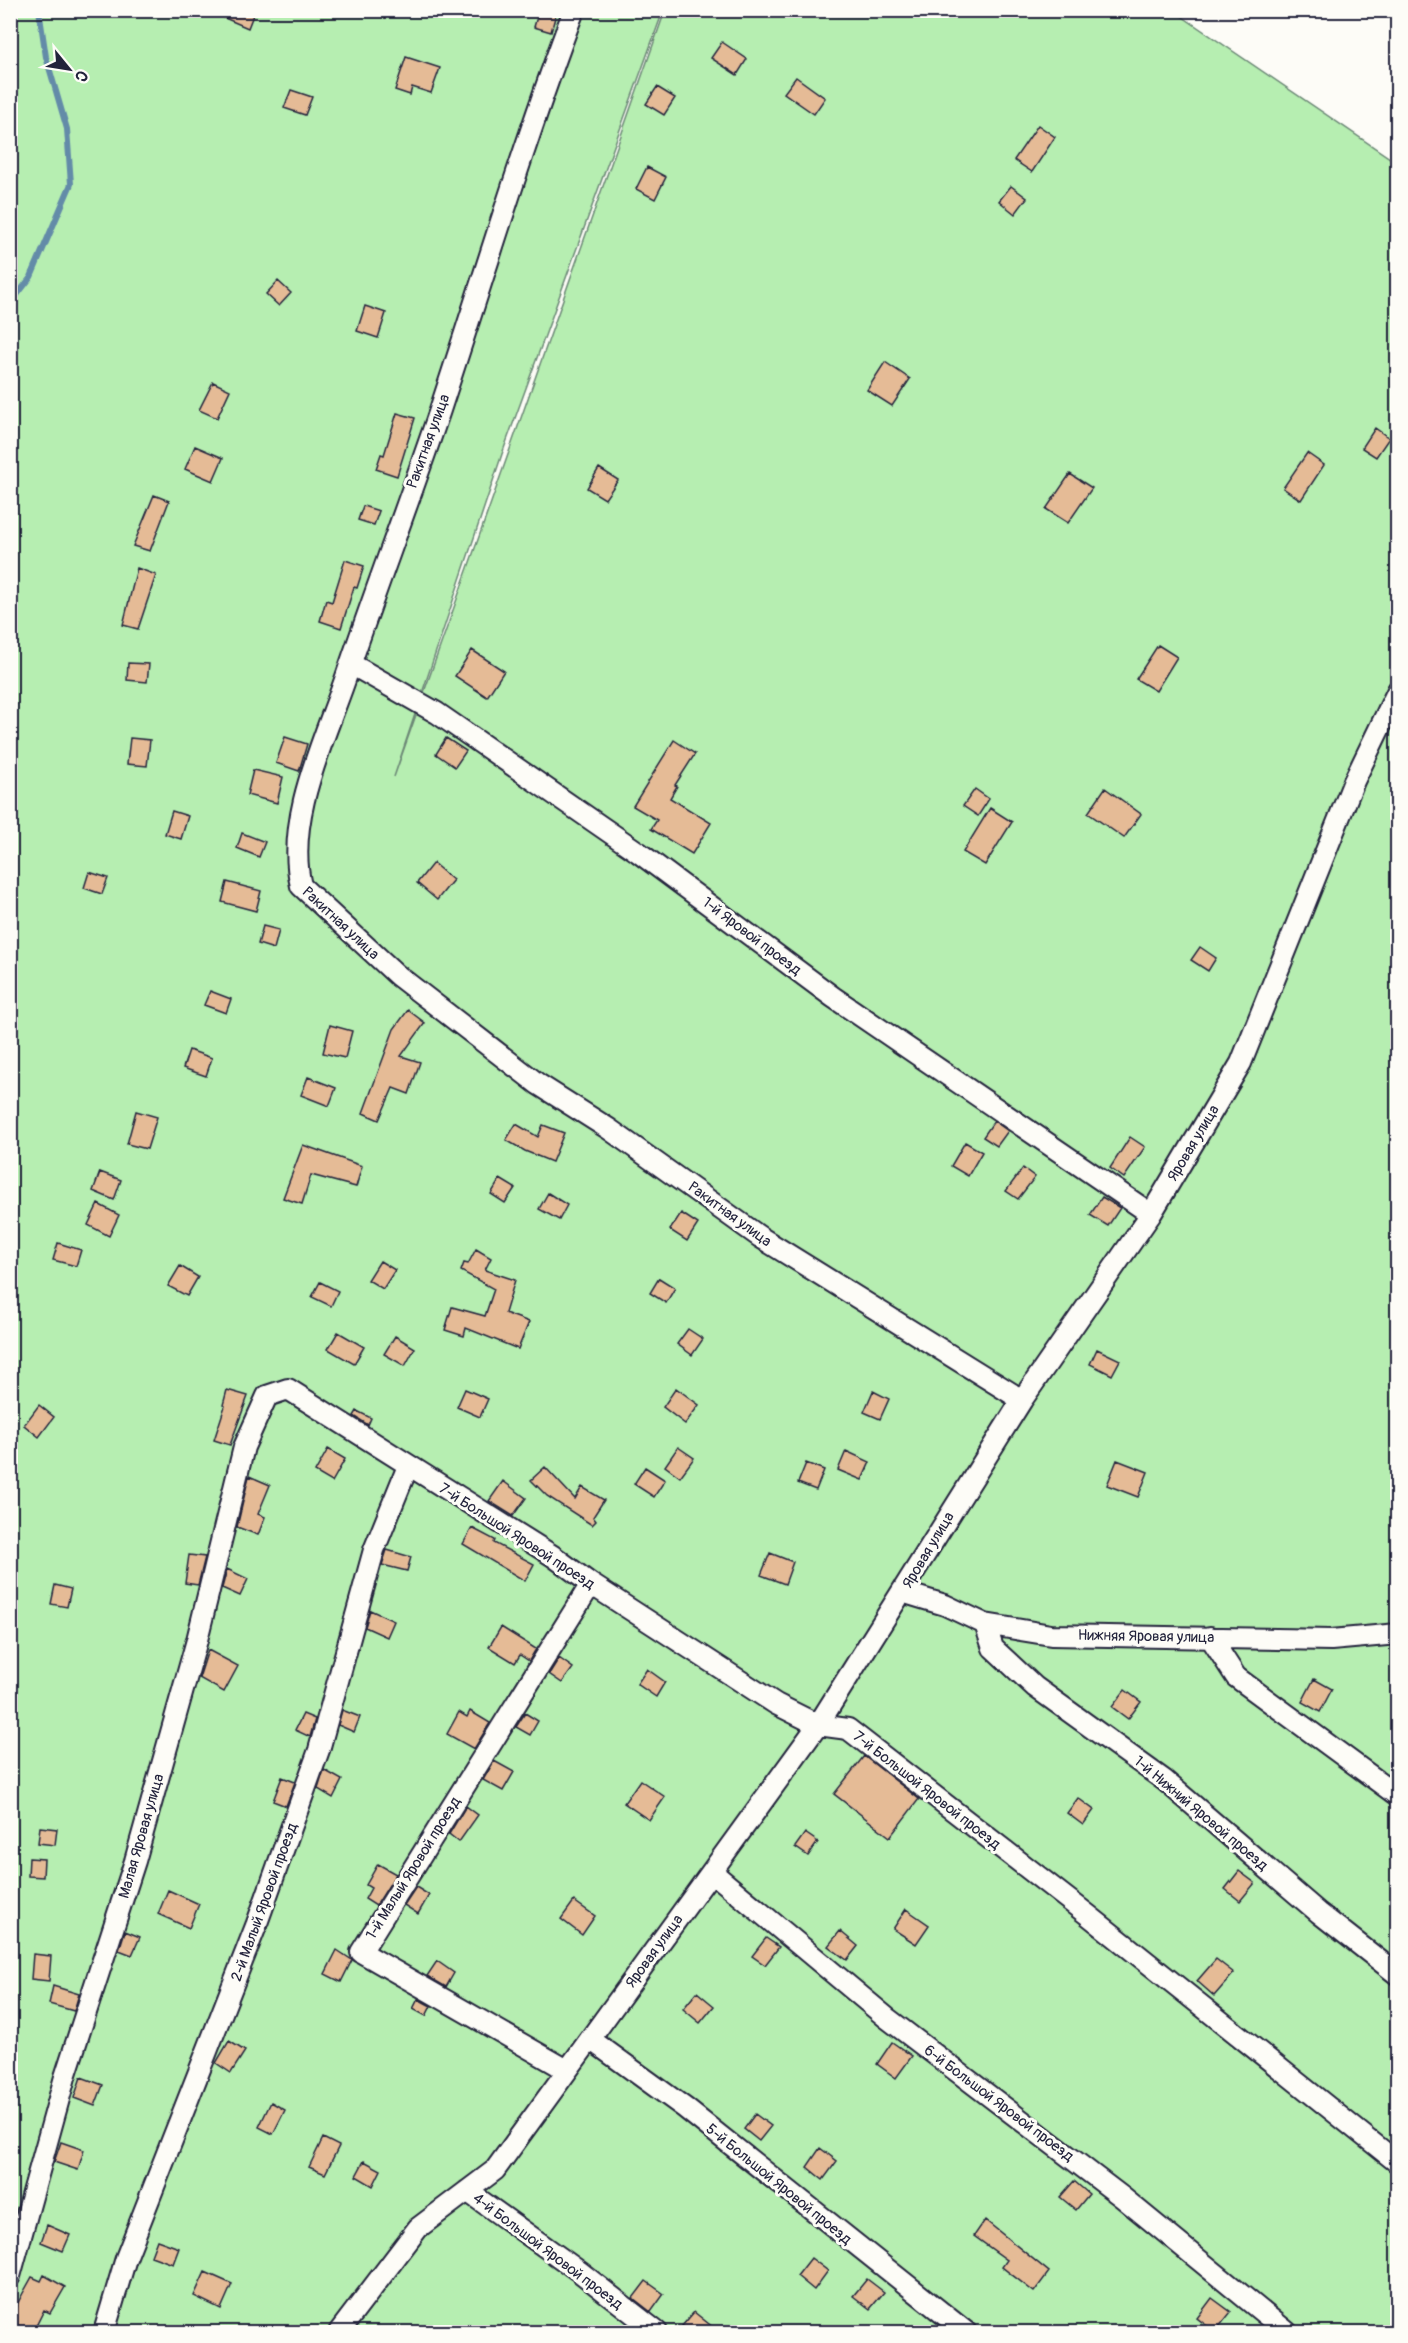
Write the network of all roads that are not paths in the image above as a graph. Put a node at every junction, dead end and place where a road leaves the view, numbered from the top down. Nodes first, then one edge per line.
1 (574, 10) edge
2 (351, 664) junction
3 (1398, 690) edge
4 (1151, 1214) junction
5 (267, 1396) joint
6 (1022, 1400) junction
7 (408, 1466) junction
8 (591, 1584) junction
9 (902, 1592) junction
10 (985, 1624) junction
11 (1398, 1634) edge
12 (1210, 1637) junction
13 (818, 1725) junction
14 (1398, 1796) edge
15 (712, 1872) junction
16 (1398, 1975) edge
17 (590, 2039) junction
18 (567, 2070) junction
19 (1398, 2163) edge
20 (467, 2191) junction
21 (10, 2276) edge
22 (104, 2332) edge
23 (339, 2332) edge
24 (657, 2332) edge
25 (966, 2332) edge
26 (1287, 2332) edge

1 - 2 street, Ракитная улица
2 - 4 street, 1-й Яровой проезд
2 - 6 street, Ракитная улица
3 - 4 street, Яровая улица
4 - 6 street, Яровая улица
5 - 7 street, 7-й Большой Яровой проезд
5 - 21 street, Малая Яровая улица
6 - 9 street, Яровая улица
7 - 8 street, 7-й Большой Яровой проезд
7 - 22 street, 2-й Малый Яровой проезд
8 - 13 street, 7-й Большой Яровой проезд
8 - 18 street, 1-й Малый Яровой проезд
9 - 10 street, Нижняя Яровая улица
9 - 13 street, Яровая улица
10 - 12 street, Нижняя Яровая улица
10 - 16 street, 1-й Нижний Яровой проезд
11 - 12 street, Нижняя Яровая улица
12 - 14 street
13 - 15 street, Яровая улица
13 - 19 street, 7-й Большой Яровой проезд
15 - 17 street, Яровая улица
15 - 26 street, 6-й Большой Яровой проезд
17 - 18 street, Яровая улица
17 - 25 street, 5-й Большой Яровой проезд
18 - 20 street, Яровая улица
20 - 23 street, Яровая улица
20 - 24 street, 4-й Большой Яровой проезд

